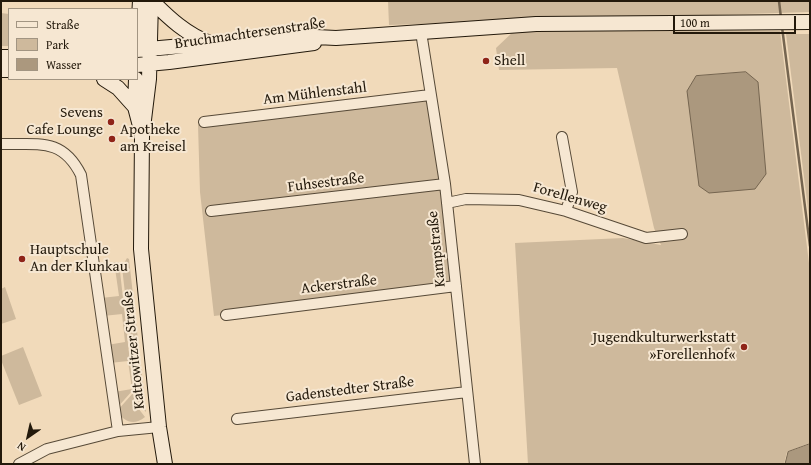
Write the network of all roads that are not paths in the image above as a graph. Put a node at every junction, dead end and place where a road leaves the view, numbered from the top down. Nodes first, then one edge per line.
1 (138, 1) edge
2 (151, 1) edge
3 (810, 22) edge
4 (421, 32) junction
5 (336, 38) junction
6 (211, 44) junction
7 (142, 49) edge
8 (143, 64) edge
9 (106, 80) edge
10 (136, 80) edge
11 (430, 95) junction
12 (135, 107) junction
13 (204, 122) dead end
14 (142, 136) junction
15 (562, 137) dead end
16 (1, 144) edge
17 (445, 184) junction
18 (447, 203) junction
19 (211, 211) dead end
20 (566, 211) junction
21 (682, 234) dead end
22 (456, 286) junction
23 (226, 315) dead end
24 (467, 392) junction
25 (237, 420) dead end
26 (159, 427) junction
27 (118, 431) junction
28 (18, 464) edge
29 (165, 464) edge
30 (475, 464) edge

1 - 7 street, Kattowitzer Straße
2 - 6 street
2 - 7 street, Kattowitzer Straße
3 - 4 street
4 - 5 street
4 - 11 street, Kampstraße
5 - 6 street, Bruchmachtersenstraße
5 - 8 street, Bruchmachtersenstraße
6 - 7 street, Bruchmachtersenstraße
7 - 8 street, Kattowitzer Straße
8 - 14 street, Kattowitzer Straße
9 - 12 street
10 - 12 street, Kattowitzer Straße
11 - 13 street, Am Mühlenstahl
11 - 17 street, Kampstraße
12 - 14 street, Kattowitzer Straße
14 - 26 street, Kattowitzer Straße
15 - 20 street
16 - 27 street
17 - 18 street, Kampstraße
17 - 19 street, Fuhsestraße
18 - 20 street, Forellenweg
18 - 22 street, Kampstraße
20 - 21 street, Forellenweg
22 - 23 street, Ackerstraße
22 - 24 street, Kampstraße
24 - 25 street, Gadenstedter Straße
24 - 30 street, Kampstraße
26 - 27 street
26 - 29 street, Kattowitzer Straße
27 - 28 street

